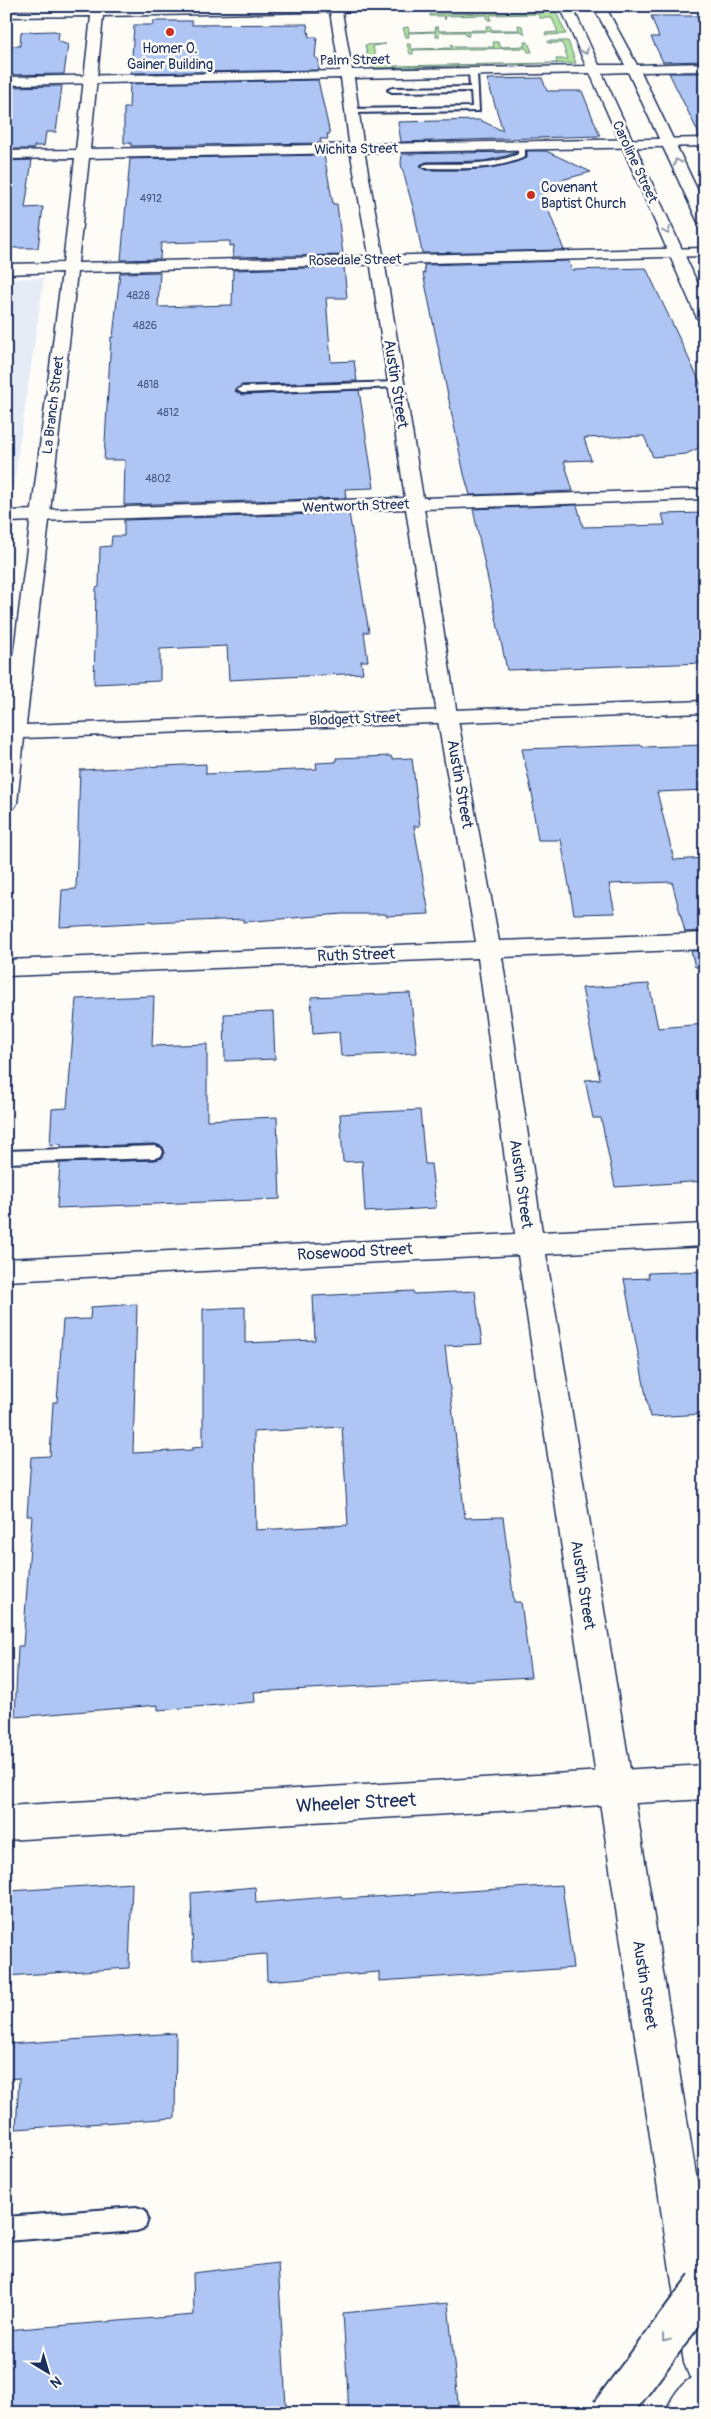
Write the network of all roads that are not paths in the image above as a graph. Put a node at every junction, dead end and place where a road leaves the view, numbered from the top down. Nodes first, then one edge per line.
1 (471, 6) edge
2 (566, 6) edge
3 (599, 6) edge
4 (335, 8) edge
5 (97, 10) edge
6 (6, 14) edge
7 (705, 68) edge
8 (633, 69) junction
9 (593, 70) junction
10 (473, 72) junction
11 (348, 75) junction
12 (91, 80) junction
13 (6, 81) edge
14 (474, 89) junction
15 (392, 90) dead end
16 (351, 111) junction
17 (705, 142) edge
18 (668, 143) junction
19 (627, 144) junction
20 (521, 146) junction
21 (357, 150) junction
22 (83, 154) junction
23 (6, 156) edge
24 (426, 166) dead end
25 (705, 222) edge
26 (705, 252) edge
27 (677, 253) junction
28 (377, 260) junction
29 (70, 267) junction
30 (6, 269) edge
31 (705, 318) edge
32 (397, 385) junction
33 (242, 390) dead end
34 (705, 494) edge
35 (415, 504) junction
36 (40, 516) junction
37 (6, 517) edge
38 (705, 707) edge
39 (447, 716) junction
40 (11, 732) edge
41 (6, 803) edge
42 (705, 941) edge
43 (489, 950) junction
44 (6, 968) edge
45 (155, 1152) dead end
46 (6, 1157) edge
47 (705, 1235) edge
48 (530, 1243) junction
49 (6, 1270) edge
50 (705, 1782) edge
51 (614, 1788) junction
52 (6, 1823) edge
53 (136, 2219) dead end
54 (6, 2230) edge
55 (705, 2286) edge
56 (705, 2363) edge
57 (705, 2392) edge
58 (610, 2413) edge
59 (687, 2413) edge

1 - 4 main road
2 -> 9 main road, Caroline Street
3 - 8 main road
4 - 5 main road
4 - 11 main road, Austin Street
5 - 6 main road
5 - 12 main road, La Branch Street
7 - 8 main road, Palm Street
8 - 9 main road, Palm Street
8 - 18 main road
9 - 10 main road, Palm Street
9 - 19 main road, Caroline Street
10 - 11 main road, Palm Street
10 - 14 lane
11 - 12 main road, Palm Street
11 - 16 main road, Austin Street
12 - 13 main road, Palm Street
12 - 22 main road, La Branch Street
14 - 15 lane
14 - 16 lane
16 - 21 main road, Austin Street
17 - 18 main road, Wichita Street
18 - 19 main road, Wichita Street
25 -> 18 main road
19 - 20 main road, Wichita Street
19 -> 27 main road, Caroline Street
20 - 21 main road, Wichita Street
20 - 24 lane
21 - 22 main road, Wichita Street
21 - 28 main road, Austin Street
22 - 23 main road, Wichita Street
22 - 29 main road, La Branch Street
26 - 27 main road, Rosedale Street
27 - 28 main road, Rosedale Street
27 - 31 main road, Caroline Street
28 - 29 main road, Rosedale Street
28 - 32 main road, Austin Street
29 - 30 main road, Rosedale Street
29 - 36 main road, La Branch Street
32 - 33 lane
32 - 35 main road, Austin Street
34 - 35 main road, Wentworth Street
35 - 36 main road, Wentworth Street
35 - 39 main road, Austin Street
36 - 37 main road, Wentworth Street
36 - 40 main road, La Branch Street
38 - 39 main road, Blodgett Street
39 - 40 main road, Blodgett Street
39 - 43 main road, Austin Street
40 - 41 main road, La Branch Street
42 - 43 main road, Ruth Street
43 - 44 main road, Ruth Street
43 - 48 main road, Austin Street
45 - 46 lane
47 - 48 main road, Rosewood Street
48 - 49 main road, Rosewood Street
48 - 51 main road, Austin Street
50 - 51 main road, Wheeler Street
51 - 52 main road, Wheeler Street
51 - 56 main road, Austin Street
53 - 54 lane
55 -> 58 main road, bridge
57 - 59 main road

